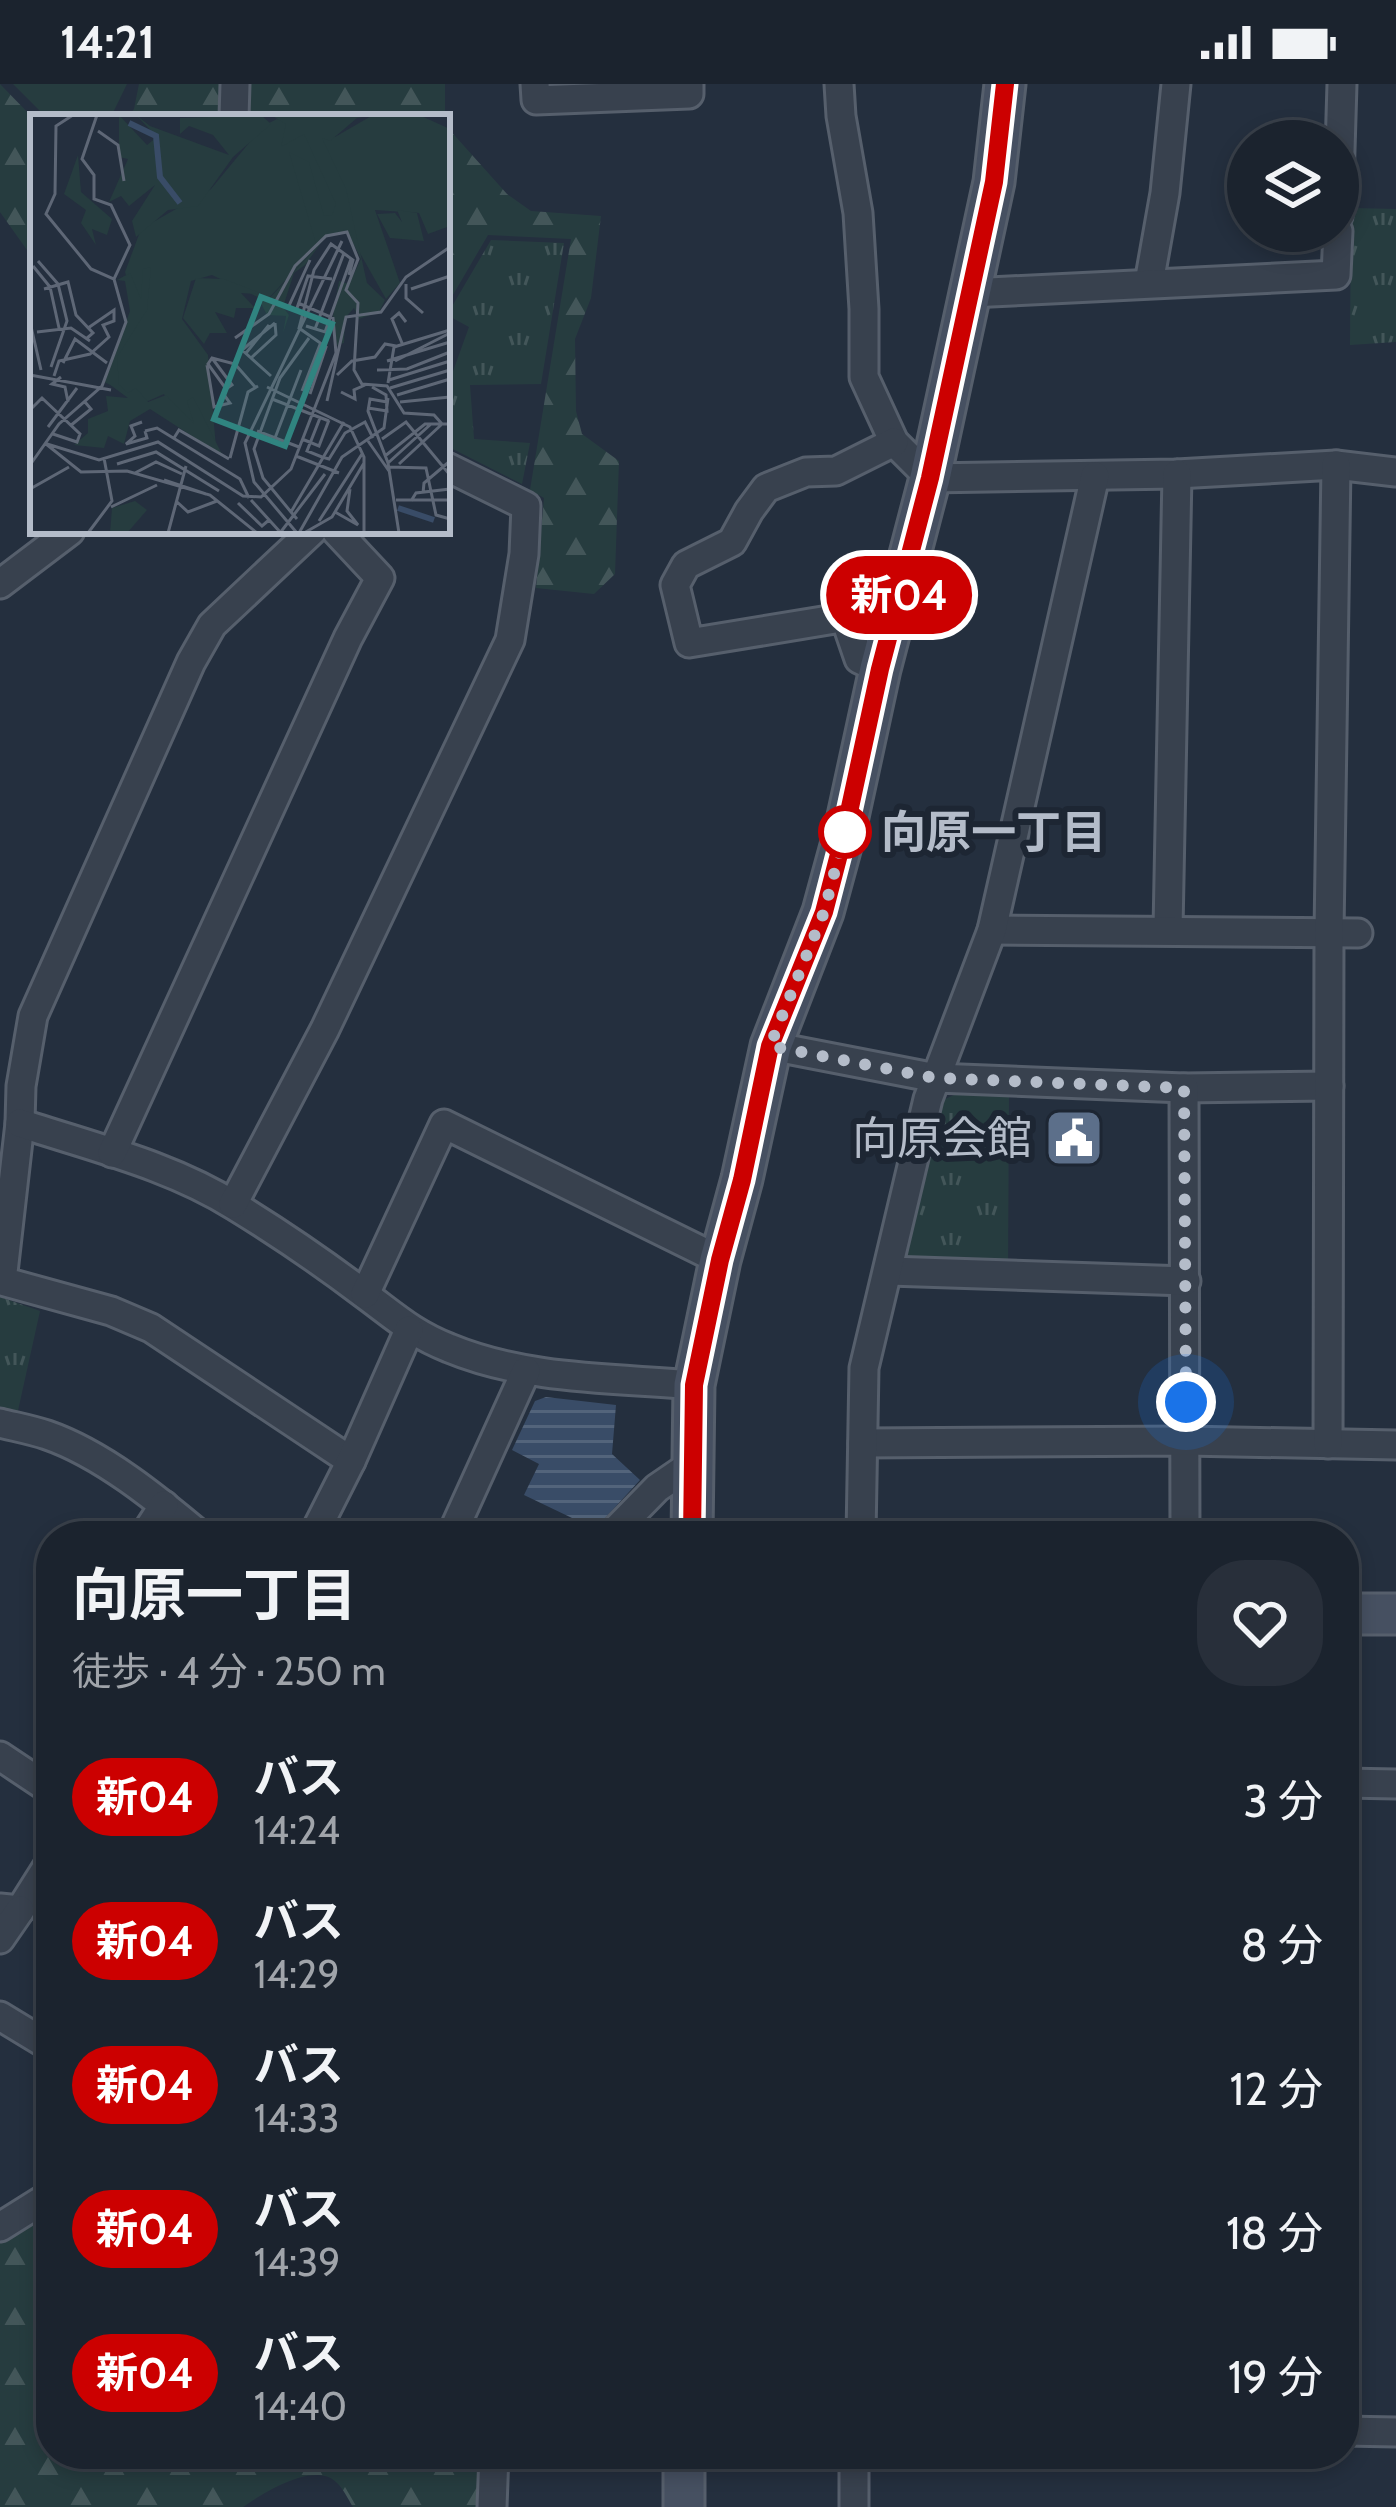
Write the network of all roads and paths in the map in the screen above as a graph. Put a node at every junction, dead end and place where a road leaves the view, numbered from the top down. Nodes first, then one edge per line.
1 (235, 84) edge
2 (535, 84) edge
3 (689, 84) edge
4 (839, 84) edge
5 (1005, 84) edge
6 (1176, 84) edge
7 (1342, 84) edge
8 (234, 114) edge
9 (1341, 120) edge
10 (1337, 252) edge
11 (1149, 283) junction
12 (970, 293) junction
13 (894, 442) junction
14 (1336, 465) junction
15 (450, 468) edge
16 (1396, 472) edge
17 (1177, 474) junction
18 (1095, 476) junction
19 (930, 478) junction
20 (66, 534) edge
21 (309, 534) edge
22 (339, 534) edge
23 (0, 584) edge
24 (880, 669) junction
25 (1168, 929) junction
26 (992, 930) junction
27 (1344, 933) junction
28 (0, 1031) edge
29 (30, 1034) junction
30 (770, 1046) junction
31 (935, 1078) junction
32 (1329, 1086) junction
33 (1184, 1088) junction
34 (20, 1123) junction
35 (112, 1154) junction
36 (233, 1204) junction
37 (720, 1260) junction
38 (889, 1271) junction
39 (1186, 1282) junction
40 (365, 1294) junction
41 (409, 1330) junction
42 (526, 1372) junction
43 (694, 1385) junction
44 (0, 1423) edge
45 (1186, 1442) junction
46 (863, 1443) junction
47 (1328, 1444) junction
48 (1396, 1445) edge
49 (351, 1461) junction
50 (692, 1464) junction
51 (164, 1505) junction
52 (154, 1521) edge
53 (183, 1521) edge
54 (321, 1521) edge
55 (458, 1521) edge
56 (625, 1521) edge
57 (692, 1521) edge
58 (861, 1521) edge
59 (1185, 1521) edge
60 (1359, 1614) edge
61 (1396, 1614) edge
62 (0, 1756) edge
63 (36, 1780) edge
64 (1359, 1783) edge
65 (1396, 1784) edge
66 (36, 1879) edge
67 (10, 1909) edge
68 (0, 1939) edge
69 (0, 2016) edge
70 (36, 2038) edge
71 (36, 2204) edge
72 (0, 2227) edge
73 (1359, 2431) edge
74 (1396, 2432) edge
75 (493, 2469) edge
76 (684, 2469) edge
77 (854, 2469) edge
78 (492, 2507) edge
79 (684, 2507) edge
80 (854, 2507) edge

1 - 8 street
2 - 3 street
4 - 13 street
5 - 12 street
6 - 11 street
7 - 9 street
10 - 11 street
11 - 12 street
12 - 19 street
13 - 19 street
13 - 24 street
14 - 16 street
14 - 17 street
14 - 27 street
15 - 36 street
17 - 18 street
17 - 25 street
18 - 19 street
18 - 26 street
19 - 24 street
20 - 23 street
21 - 29 street
22 - 35 street
24 - 30 street
25 - 26 street
25 - 27 street
26 - 31 street
27 - 32 street
28 - 29 street
29 - 34 street
30 - 31 street
30 - 37 street
31 - 33 street
31 - 38 street
32 - 33 street
32 - 47 street
33 - 39 street
34 - 35 street
34 - 49 street
35 - 36 street
36 - 40 street
37 - 40 street
37 - 43 street
38 - 39 street
38 - 46 street
39 - 45 street
40 - 41 street
41 - 42 street
41 - 49 street
42 - 43 street
42 - 55 street
43 - 50 street
44 - 51 street
45 - 46 street
45 - 47 street
45 - 59 street
46 - 58 street
47 - 48 street
49 - 54 street
50 - 56 street
50 - 57 street
51 - 52 street
51 - 53 street
60 - 61 street
62 - 63 street
64 - 65 street
66 - 67 street
67 - 68 street
69 - 70 street
71 - 72 street
73 - 74 street
75 - 78 street
76 - 79 street
77 - 80 street

